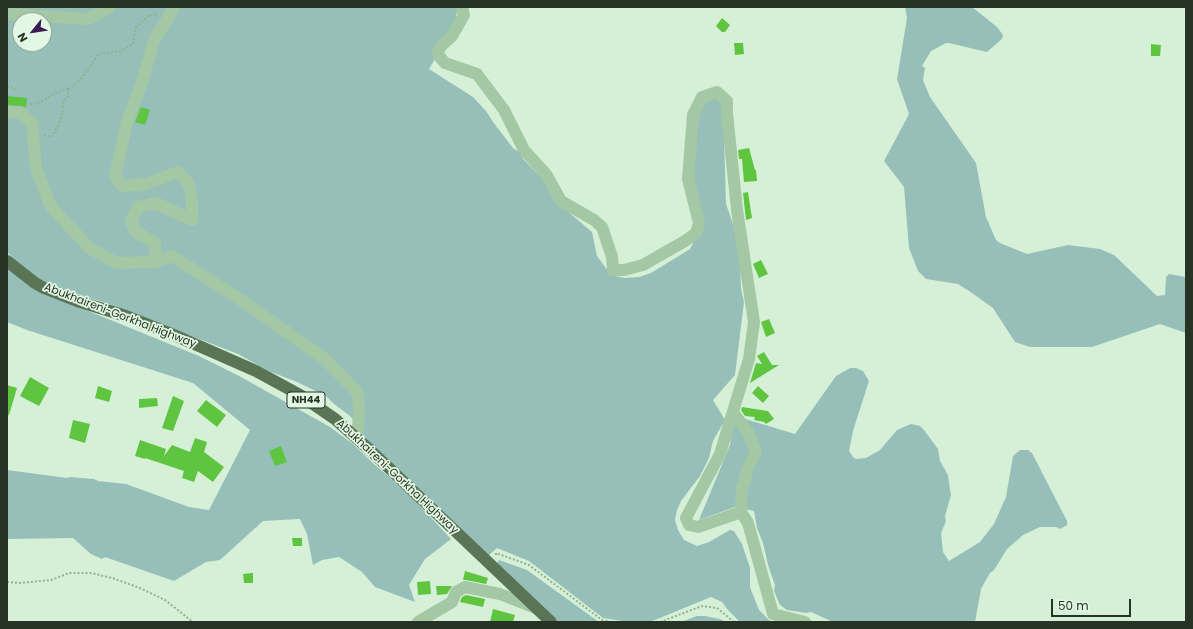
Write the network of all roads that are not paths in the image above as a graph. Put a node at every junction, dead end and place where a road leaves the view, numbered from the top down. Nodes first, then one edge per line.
1 (110, 7) edge
2 (175, 7) edge
3 (462, 7) edge
4 (7, 14) edge
5 (7, 112) edge
6 (7, 261) edge
7 (156, 262) junction
8 (733, 412) junction
9 (357, 438) junction
10 (741, 512) junction
11 (538, 609) junction
12 (418, 622) edge
13 (551, 622) edge
14 (805, 622) edge

1 - 4 street
2 - 7 street
3 - 8 street
5 - 7 street
6 - 9 main road, Abukhaireni-Gorkha Highway / NH44
7 - 9 street
8 - 10 street
8 - 10 street
9 - 11 main road, Abukhaireni-Gorkha Highway / NH44
10 - 14 street
11 - 12 street
11 - 13 main road, Abukhaireni-Gorkha Highway / NH44

